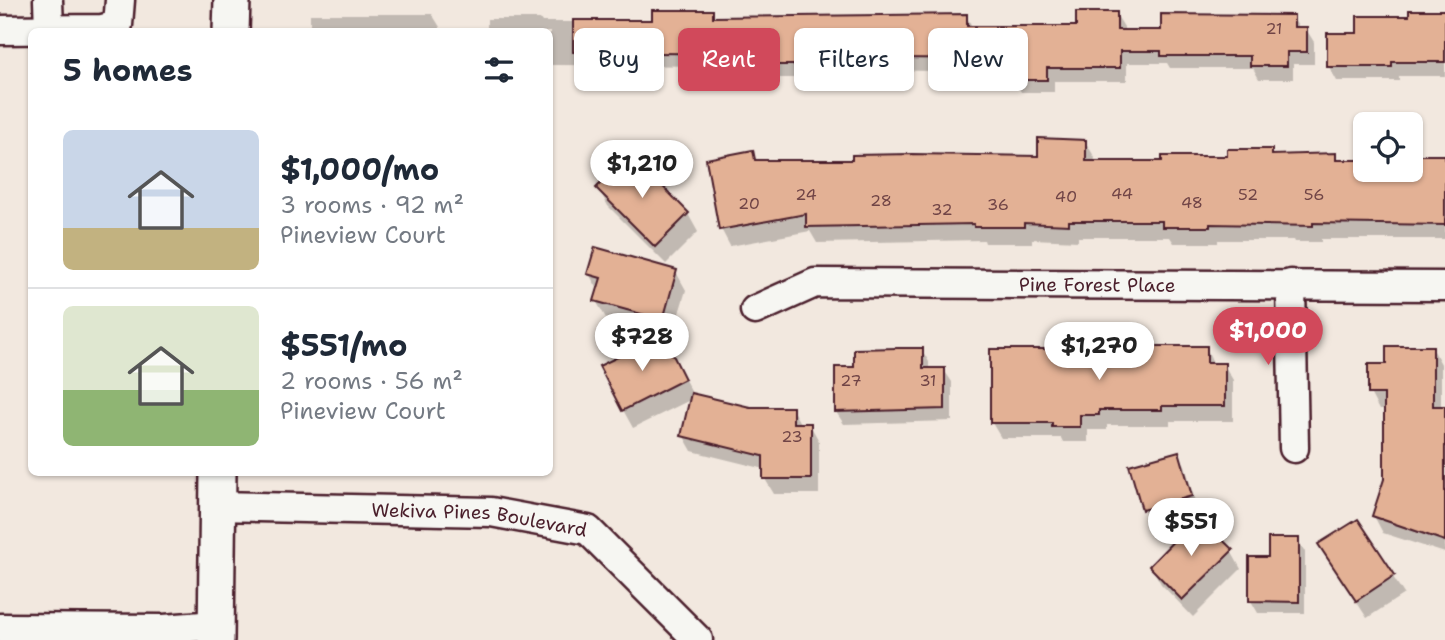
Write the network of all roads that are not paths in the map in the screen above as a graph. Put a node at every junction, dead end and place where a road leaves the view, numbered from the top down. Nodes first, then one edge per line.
1 (48, 0) edge
2 (120, 0) edge
3 (232, 0) edge
4 (49, 28) edge
5 (106, 28) edge
6 (231, 28) edge
7 (28, 29) edge
8 (0, 30) edge
9 (1291, 284) junction
10 (1445, 286) edge
11 (755, 310) dead end
12 (1294, 448) dead end
13 (217, 489) edge
14 (0, 628) edge
15 (216, 633) edge
16 (698, 640) edge

1 - 4 street
2 - 5 street
3 - 6 main road
7 - 8 street
9 - 10 street, Pine Forest Place
9 - 11 street, Pine Forest Place
9 - 12 street
13 - 15 main road
13 - 16 street, Wekiva Pines Boulevard
14 - 15 street

